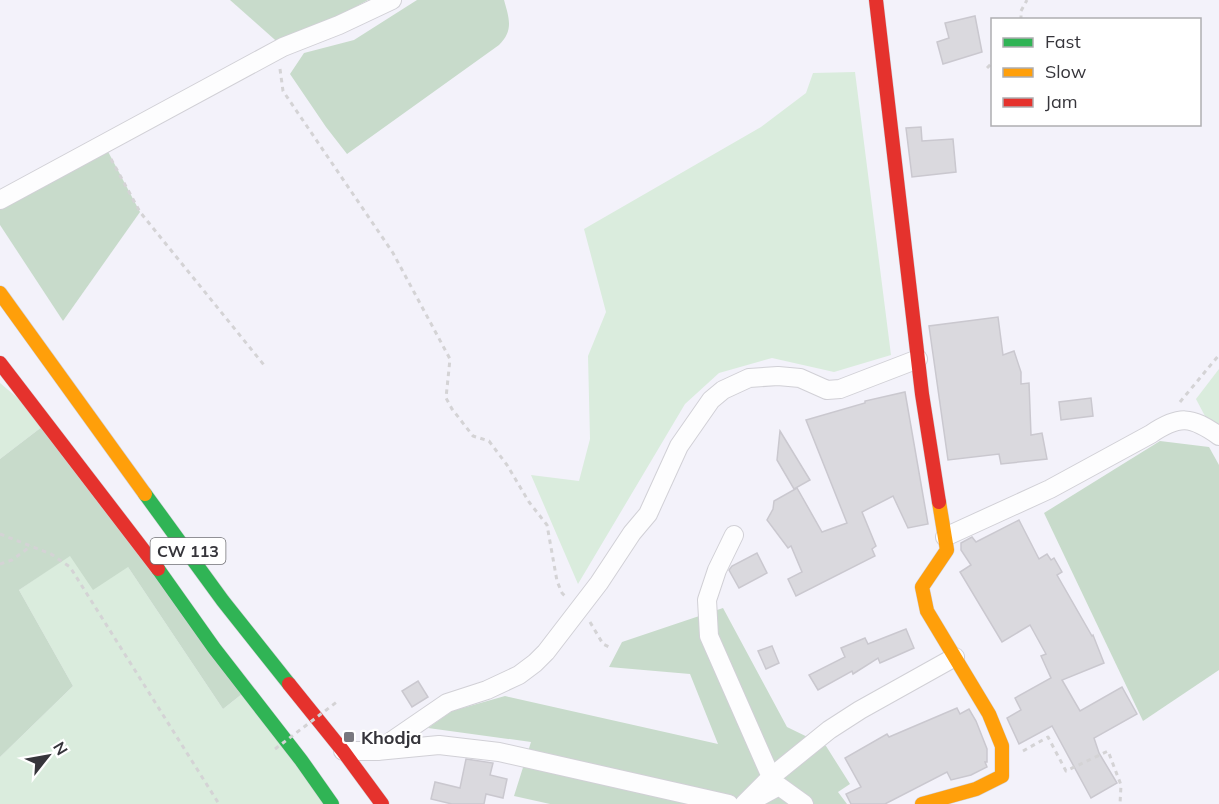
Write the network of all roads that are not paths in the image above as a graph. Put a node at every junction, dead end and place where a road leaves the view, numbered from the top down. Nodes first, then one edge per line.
1 (392, 0) edge
2 (876, 0) edge
3 (0, 200) edge
4 (0, 293) edge
5 (918, 359) junction
6 (0, 363) edge
7 (1219, 436) edge
8 (734, 535) dead end
9 (945, 537) junction
10 (955, 657) junction
11 (343, 751) junction
12 (377, 751) junction
13 (771, 777) junction
14 (332, 804) edge
15 (382, 804) edge
16 (729, 804) edge
17 (745, 804) edge
18 (804, 804) edge
19 (922, 804) edge

1 - 3 street
2 - 5 main road
4 - 11 main road, CW 113
5 - 9 main road
5 - 12 street
6 - 14 main road
7 - 9 street
8 - 13 street
9 - 10 main road
10 - 13 street
10 - 19 main road
11 - 12 street
11 - 15 main road, CW 113
12 - 16 street
13 - 17 street
17 - 18 street

